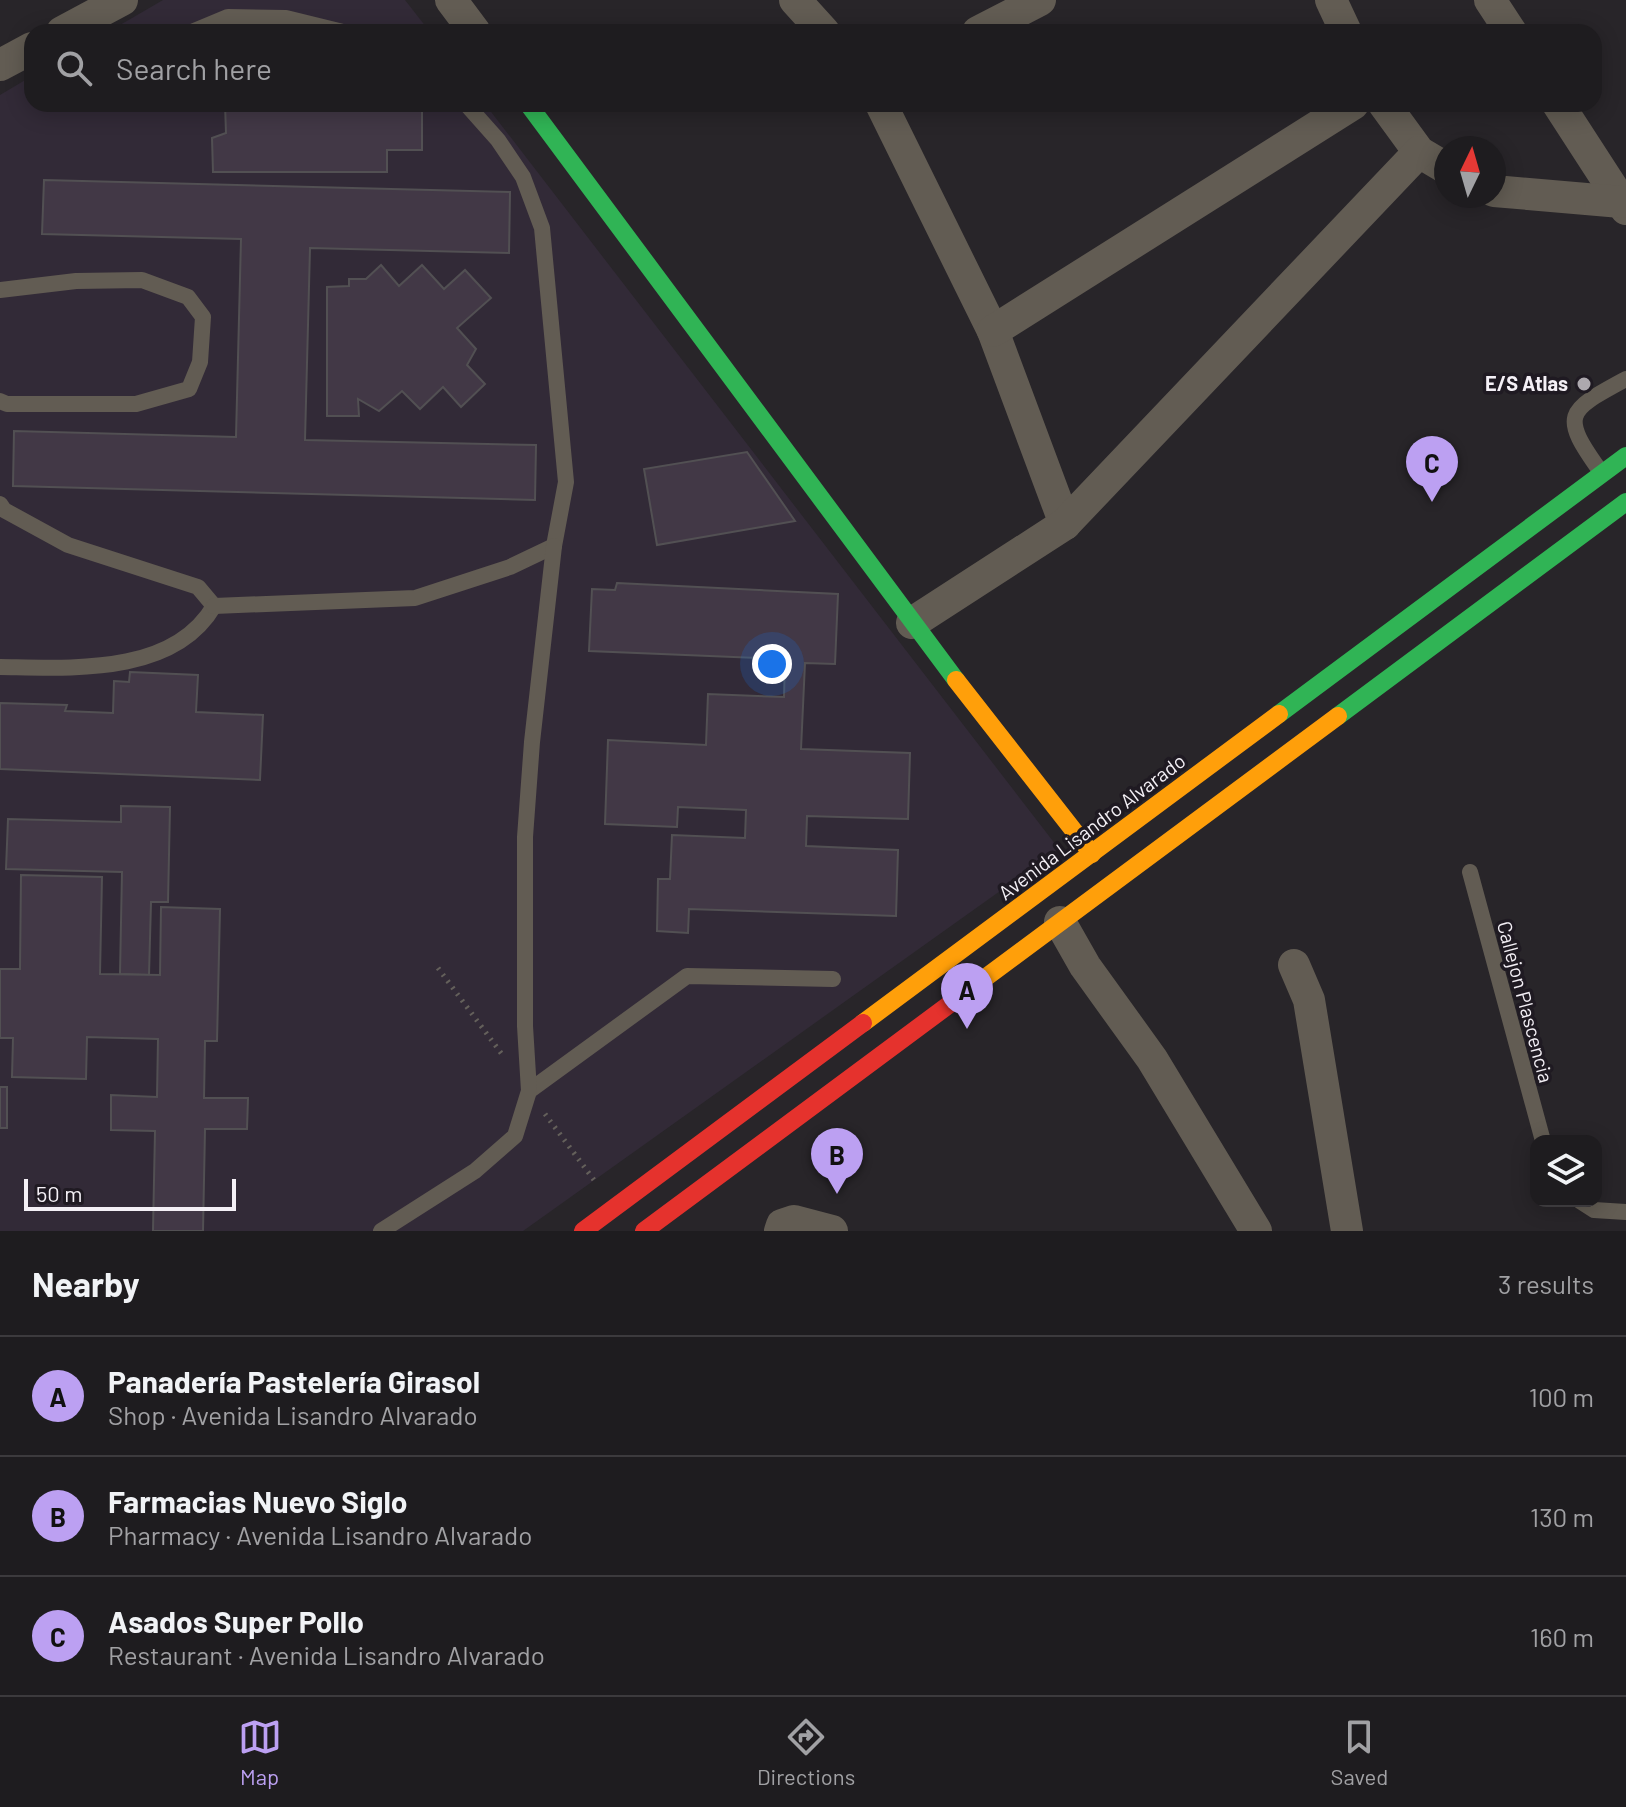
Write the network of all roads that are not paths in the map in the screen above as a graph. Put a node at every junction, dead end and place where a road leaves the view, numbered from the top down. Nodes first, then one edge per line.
1 (122, 0) edge
2 (451, 0) edge
3 (795, 0) edge
4 (1040, 0) edge
5 (1331, 0) edge
6 (1490, 0) edge
7 (1004, 8) edge
8 (77, 24) edge
9 (211, 24) edge
10 (310, 24) edge
11 (469, 24) edge
12 (817, 24) edge
13 (987, 24) edge
14 (1342, 24) edge
15 (1506, 24) edge
16 (24, 52) edge
17 (0, 65) edge
18 (473, 112) edge
19 (534, 112) edge
20 (885, 112) edge
21 (1340, 112) edge
22 (1391, 112) edge
23 (1563, 112) edge
24 (1432, 160) edge
25 (1506, 192) edge
26 (1624, 205) edge
27 (0, 290) edge
28 (993, 331) junction
29 (1626, 379) edge
30 (0, 401) edge
31 (1626, 456) edge
32 (1602, 473) junction
33 (1626, 502) edge
34 (0, 504) edge
35 (1065, 524) junction
36 (554, 546) junction
37 (214, 606) junction
38 (912, 623) junction
39 (0, 667) edge
40 (1092, 854) junction
41 (1470, 872) dead end
42 (1060, 922) junction
43 (1294, 965) dead end
44 (833, 979) dead end
45 (529, 1091) junction
46 (1541, 1135) edge
47 (1589, 1207) edge
48 (1626, 1212) edge
49 (603, 1225) edge
50 (381, 1231) edge
51 (644, 1231) edge
52 (780, 1231) edge
53 (832, 1231) edge
54 (1256, 1231) edge
55 (1347, 1231) edge

1 - 8 street
2 - 11 street
3 - 12 street
4 - 7 street
5 - 14 street
6 - 15 street
7 - 13 street
9 - 10 lane
16 - 17 street
18 - 36 lane
19 - 38 street
20 - 28 street
21 - 28 street
22 - 24 street
23 - 26 street
24 - 35 street
25 - 26 street
27 - 30 lane
28 - 35 street
29 - 32 lane
31 - 32 street, Avenida Lisandro Alvarado
32 - 40 street, Avenida Lisandro Alvarado
33 - 42 street
34 - 37 lane
35 - 38 street
36 - 37 lane
36 - 45 lane
37 - 39 lane
38 - 40 street
40 - 49 street, Avenida Lisandro Alvarado
41 - 46 lane, Callejon Plascencia
42 - 51 street
42 - 54 street
43 - 55 street
44 - 45 lane
45 - 50 lane
47 - 48 lane
52 - 53 street

